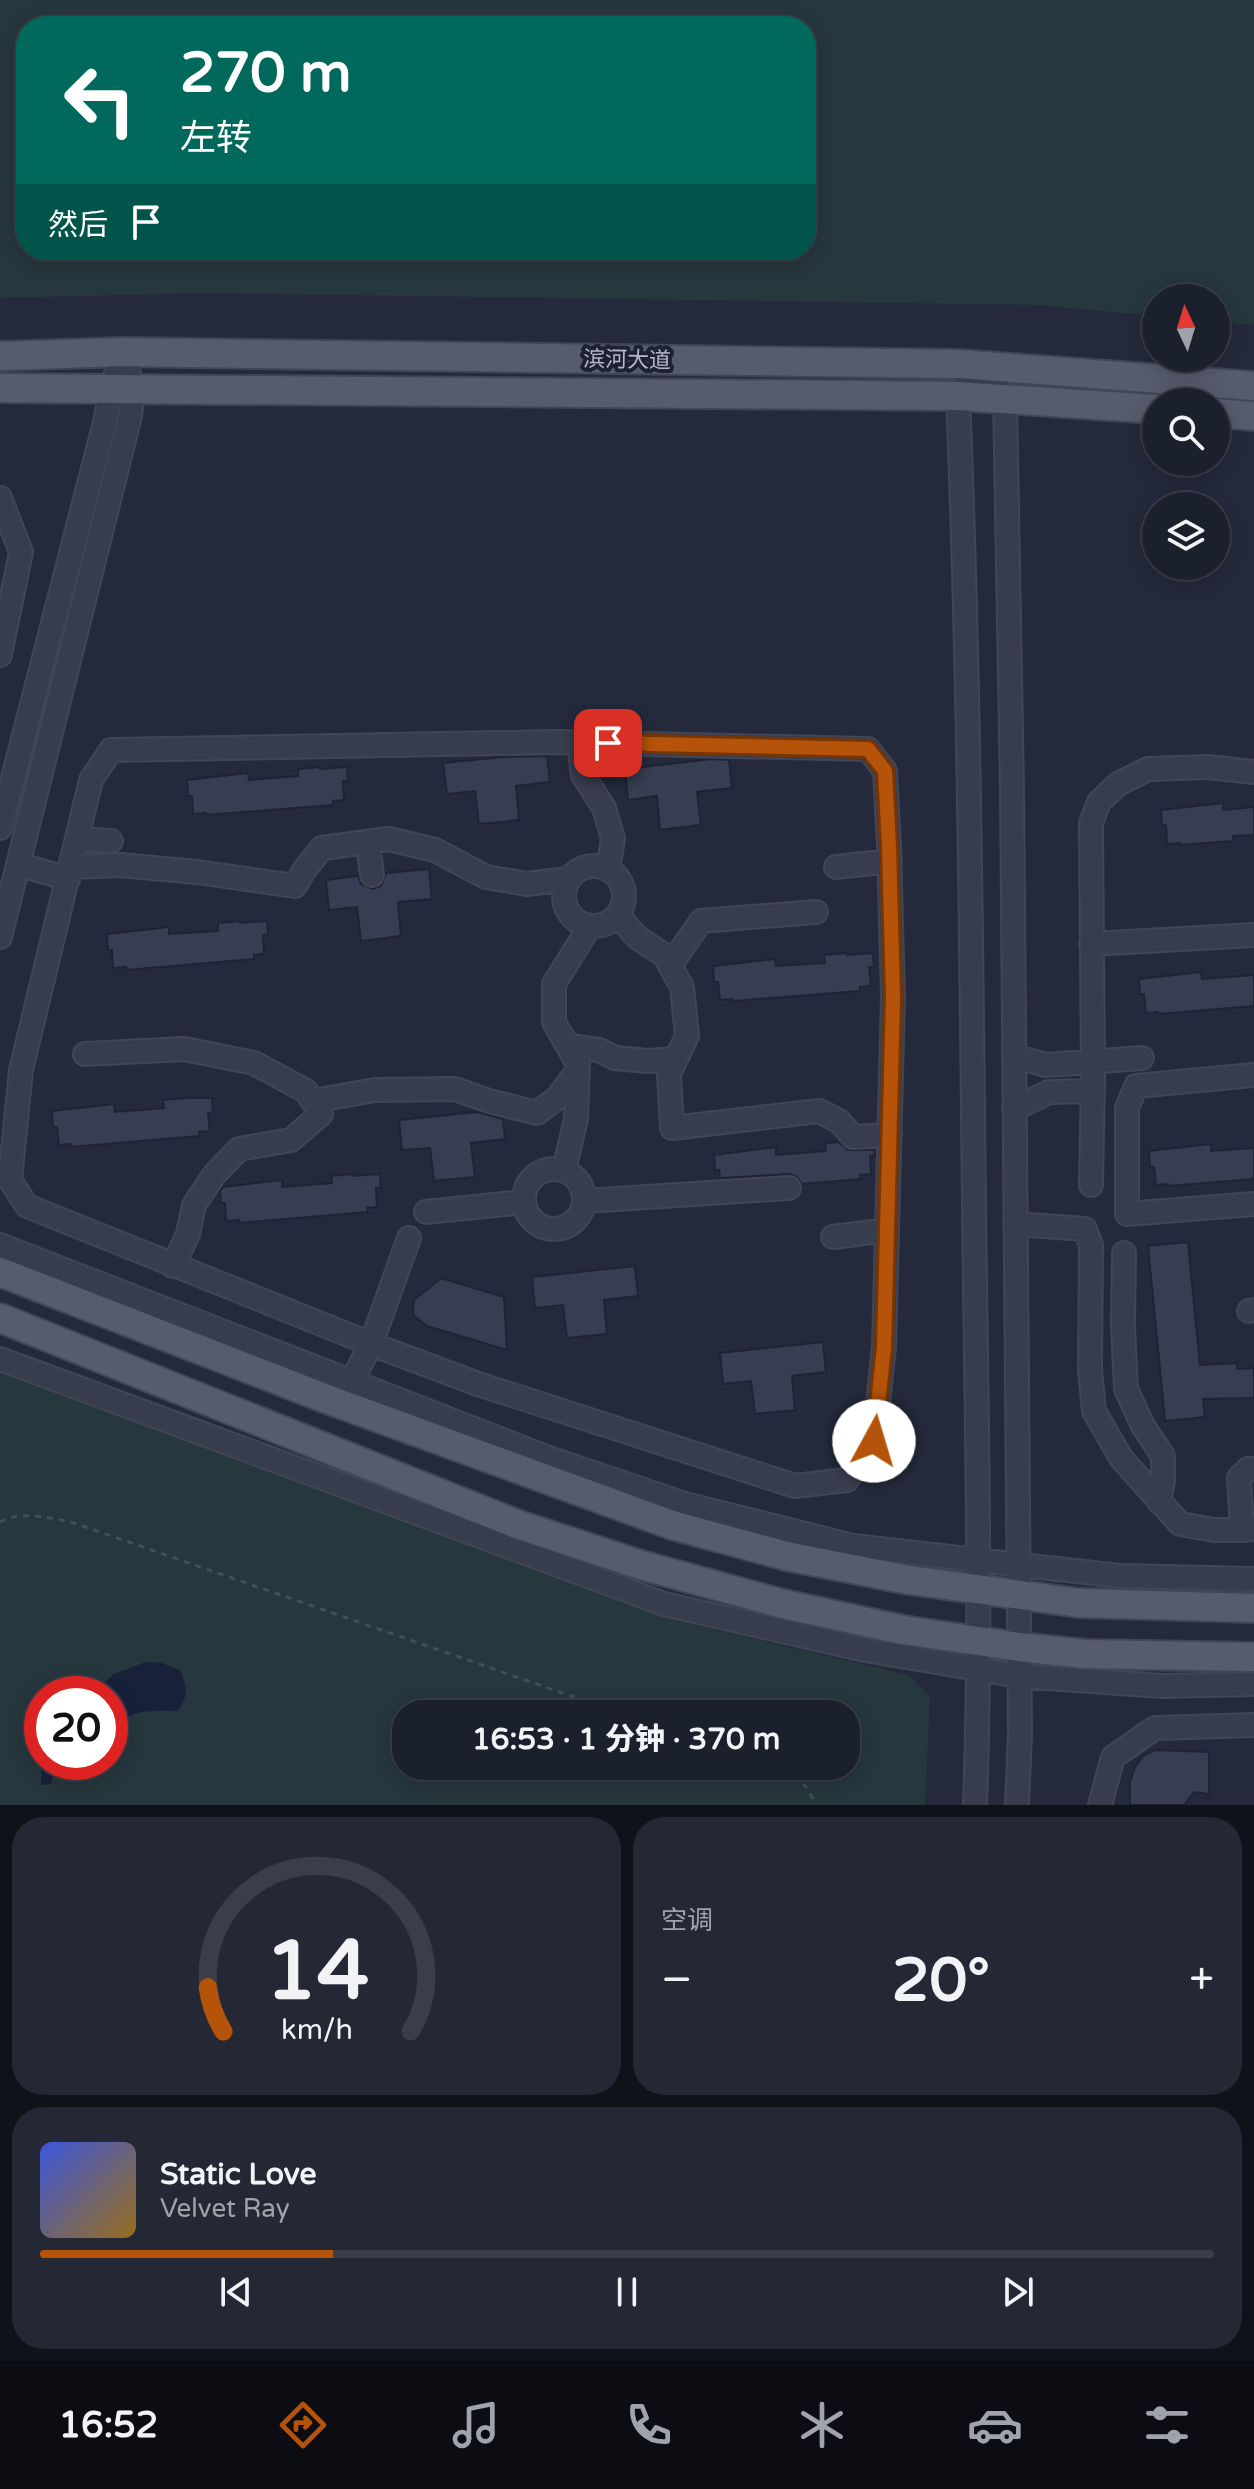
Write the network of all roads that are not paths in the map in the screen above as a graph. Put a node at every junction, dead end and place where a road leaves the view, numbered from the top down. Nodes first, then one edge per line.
1 (123, 352) junction
2 (0, 356) edge
3 (983, 366) junction
4 (1254, 386) edge
5 (0, 388) edge
6 (122, 389) junction
7 (958, 396) junction
8 (1005, 398) junction
9 (1142, 408) edge
10 (1230, 414) edge
11 (1254, 416) edge
12 (0, 498) edge
13 (0, 655) edge
14 (579, 743) junction
15 (1254, 772) edge
16 (0, 828) edge
17 (78, 839) junction
18 (111, 841) dead end
19 (368, 842) junction
20 (890, 861) junction
21 (18, 864) junction
22 (603, 867) junction
23 (836, 867) dead end
24 (69, 873) junction
25 (372, 875) dead end
26 (568, 879) junction
27 (816, 912) dead end
28 (617, 915) junction
29 (590, 926) junction
30 (1254, 935) edge
31 (0, 937) edge
32 (1091, 944) junction
33 (670, 966) junction
34 (569, 1046) junction
35 (85, 1054) dead end
36 (1014, 1056) junction
37 (1142, 1058) dead end
38 (676, 1059) junction
39 (1093, 1063) junction
40 (578, 1070) junction
41 (1254, 1075) edge
42 (1093, 1091) junction
43 (313, 1101) junction
44 (1014, 1109) junction
45 (890, 1135) junction
46 (564, 1170) junction
47 (1091, 1185) dead end
48 (789, 1188) dead end
49 (585, 1201) junction
50 (524, 1202) junction
51 (1254, 1204) edge
52 (426, 1212) dead end
53 (1015, 1224) junction
54 (887, 1230) junction
55 (833, 1237) dead end
56 (409, 1238) dead end
57 (0, 1245) edge
58 (1124, 1253) dead end
59 (173, 1266) junction
60 (0, 1272) edge
61 (0, 1318) edge
62 (371, 1344) junction
63 (0, 1359) edge
64 (346, 1394) junction
65 (1254, 1469) edge
66 (1159, 1502) junction
67 (1248, 1529) edge
68 (978, 1561) junction
69 (1018, 1566) junction
70 (1254, 1579) edge
71 (978, 1590) junction
72 (1018, 1595) junction
73 (1254, 1608) edge
74 (978, 1641) junction
75 (1019, 1647) junction
76 (1254, 1657) edge
77 (978, 1670) junction
78 (1019, 1676) junction
79 (1254, 1684) edge
80 (1254, 1725) edge
81 (975, 1805) edge
82 (1017, 1805) edge
83 (1100, 1805) edge

1 - 2 main road, 滨河大道
1 - 3 main road, 滨河大道
1 - 6 street
3 - 4 main road, 滨河大道
3 - 7 street
3 - 8 street
5 - 6 main road, 滨河大道
6 - 7 main road, 滨河大道
6 - 16 street
6 - 21 street
7 - 8 main road, 滨河大道
7 - 68 street
8 - 9 main road, 滨河大道
8 - 36 street
10 - 11 main road
12 - 13 street
14 - 17 street
14 - 20 street
14 - 22 street
15 - 32 street
17 - 18 street
17 - 24 street
19 - 24 street
19 - 25 street
19 - 26 street
20 - 23 street
20 - 45 street
21 - 24 street
21 - 31 street
22 - 26 street
22 - 28 street
24 - 59 street
26 - 29 street
27 - 33 street
28 - 29 street
28 - 33 street
29 - 34 street
30 - 32 street
32 - 39 street
33 - 38 street
34 - 38 street
34 - 40 street
35 - 43 street
36 - 39 street
36 - 44 street
37 - 39 street
38 - 45 street
39 - 42 street
40 - 43 street
40 - 46 street
41 - 51 street
42 - 44 street
42 - 47 street
43 - 59 street
44 - 53 street
45 - 54 street
46 - 49 street
46 - 50 street
48 - 49 street
49 - 50 street
50 - 52 street
53 - 66 street
53 - 69 street
54 - 55 street
54 - 62 street
56 - 62 street
57 - 64 street
58 - 66 street
59 - 62 street
60 - 64 main road
61 - 74 main road
62 - 64 street
63 - 77 street
64 - 68 street
64 - 71 main road
65 - 67 street
66 - 67 street
68 - 69 street
68 - 71 street
69 - 70 street
69 - 72 street
71 - 72 main road
71 - 74 street
72 - 73 main road
72 - 75 street
74 - 75 main road
74 - 77 street
75 - 76 main road
75 - 78 street
77 - 78 street
77 - 81 street
78 - 79 street
78 - 82 street
80 - 83 street

